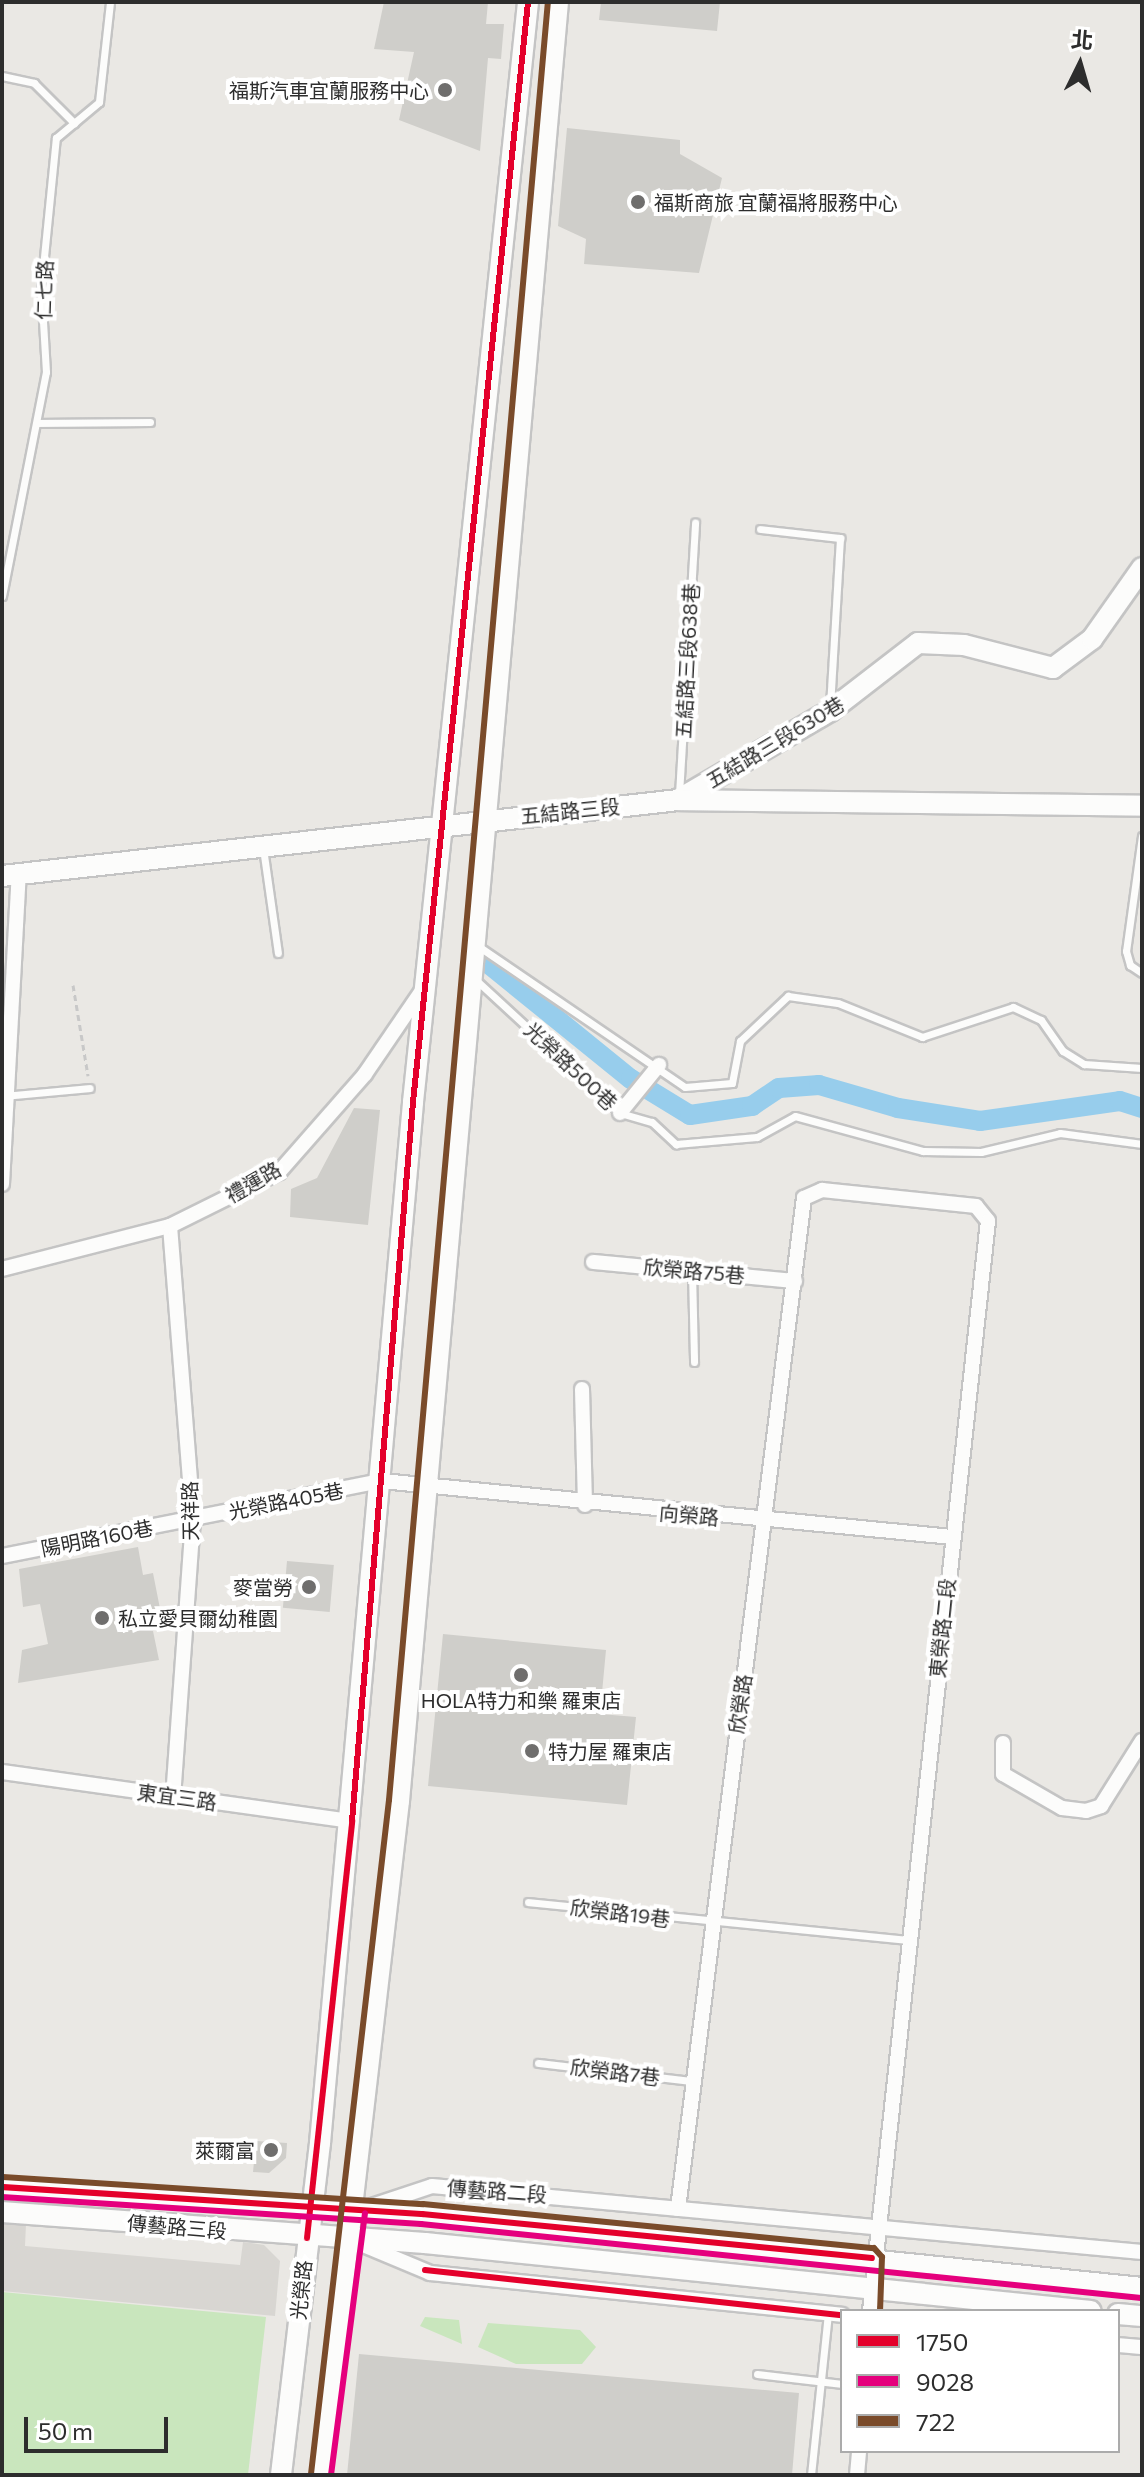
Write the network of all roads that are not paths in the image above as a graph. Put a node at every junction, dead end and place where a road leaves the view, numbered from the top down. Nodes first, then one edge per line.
1 (110, 2) edge
2 (558, 2) edge
3 (526, 8) edge
4 (2, 76) edge
5 (74, 123) junction
6 (150, 422) dead end
7 (37, 423) junction
8 (695, 522) dead end
9 (760, 529) dead end
10 (1142, 568) edge
11 (2, 596) edge
12 (830, 711) junction
13 (679, 800) junction
14 (1142, 806) edge
15 (482, 820) junction
16 (445, 824) junction
17 (1142, 836) edge
18 (263, 847) junction
19 (10, 875) edge
20 (474, 943) junction
21 (278, 953) dead end
22 (1142, 973) edge
23 (472, 976) junction
24 (428, 983) junction
25 (659, 1065) junction
26 (1142, 1068) edge
27 (90, 1088) road end
28 (4, 1096) edge
29 (620, 1113) junction
30 (1142, 1144) edge
31 (2, 1184) edge
32 (804, 1198) joint
33 (170, 1226) junction
34 (593, 1262) dead end
35 (2, 1269) edge
36 (692, 1271) junction
37 (795, 1281) junction
38 (694, 1362) dead end
39 (582, 1389) dead end
40 (382, 1481) junction
41 (425, 1490) junction
42 (585, 1505) junction
43 (193, 1519) junction
44 (764, 1522) junction
45 (952, 1537) junction
46 (2, 1556) edge
47 (1139, 1741) edge
48 (1003, 1743) dead end
49 (2, 1772) edge
50 (173, 1796) junction
51 (352, 1821) junction
52 (528, 1902) dead end
53 (712, 1924) junction
54 (907, 1940) junction
55 (538, 2063) dead end
56 (692, 2081) junction
57 (2, 2187) edge
58 (678, 2209) junction
59 (311, 2211) junction
60 (2, 2212) edge
61 (355, 2212) junction
62 (874, 2227) junction
63 (307, 2238) junction
64 (352, 2241) junction
65 (1142, 2252) edge
66 (872, 2258) junction
67 (871, 2286) junction
68 (1142, 2288) edge
69 (870, 2309) edge
70 (1073, 2309) edge
71 (835, 2314) edge
72 (1120, 2314) edge
73 (1142, 2316) edge
74 (1120, 2345) edge
75 (1142, 2347) edge
76 (757, 2374) dead end
77 (821, 2381) junction
78 (840, 2384) edge
79 (859, 2453) edge
80 (281, 2475) edge
81 (321, 2475) edge
82 (811, 2475) edge
83 (857, 2475) edge

1 - 5 lane, 仁七路
2 - 15 street
3 - 16 street, 光榮路
4 - 5 lane
5 - 7 lane, 仁七路
6 - 7 lane
7 - 11 lane, 仁七路
8 - 13 lane, 五結路三段638巷
9 - 12 lane
10 - 12 street, 五結路三段630巷
12 - 13 street, 五結路三段630巷
13 - 14 street, 五結路三段
13 - 15 street, 五結路三段
15 - 16 street, 五結路三段
15 - 20 street
16 - 18 street, 五結路三段
16 - 24 street, 光榮路
17 - 22 lane
18 - 19 street, 五結路三段
18 - 21 lane
19 - 28 street
20 - 23 street
20 - 25 lane
23 - 29 lane, 光榮路500巷
23 - 41 street
24 - 33 street, 禮運路
24 - 40 street, 光榮路
25 - 26 lane
25 - 29 street
27 - 28 lane
28 - 31 street
29 - 30 lane, 光榮路500巷
32 - 37 street, 欣榮路
32 - 45 street, 東榮路二段
33 - 35 street, 禮運路
33 - 43 street, 天祥路
34 - 36 street, 欣榮路75巷
36 - 37 street, 欣榮路75巷
36 - 38 lane
37 - 44 street, 欣榮路
39 - 42 street
40 - 41 street, 光榮路405巷
40 - 43 street, 光榮路405巷
40 - 51 street, 光榮路
41 - 42 street, 向榮路
41 - 61 street
42 - 44 street, 向榮路
43 - 46 street, 陽明路160巷
43 - 50 street, 天祥路
44 - 45 street, 向榮路
44 - 53 street, 欣榮路
45 - 54 street, 東榮路二段
47 - 48 street
49 - 50 street, 東宜三路
50 - 51 street, 東宜三路
51 - 59 street, 光榮路
52 - 53 lane, 欣榮路19巷
53 - 54 lane, 欣榮路19巷
53 - 56 street, 欣榮路
54 - 62 street, 東榮路二段
55 - 56 lane, 欣榮路7巷
56 - 58 street, 欣榮路
57 - 59 street, 傳藝路三段
58 - 61 street, 傳藝路二段
58 - 62 street, 傳藝路二段
59 - 61 street, 傳藝路三段
59 - 63 street, 光榮路
60 - 63 street, 傳藝路三段
61 - 64 street
61 - 66 street, 傳藝路二段
62 - 65 street, 傳藝路二段
62 - 66 street, 東榮路二段
63 - 64 street, 傳藝路三段
63 - 80 street, 光榮路
64 - 67 street
64 - 71 street
64 - 81 street
66 - 67 street, 東榮路二段
66 - 68 street, 傳藝路二段
67 - 69 street, 東榮路二段
67 - 70 street
71 - 77 lane
72 - 73 street
74 - 75 street
76 - 77 lane
77 - 78 lane
77 - 82 lane
79 - 83 street

